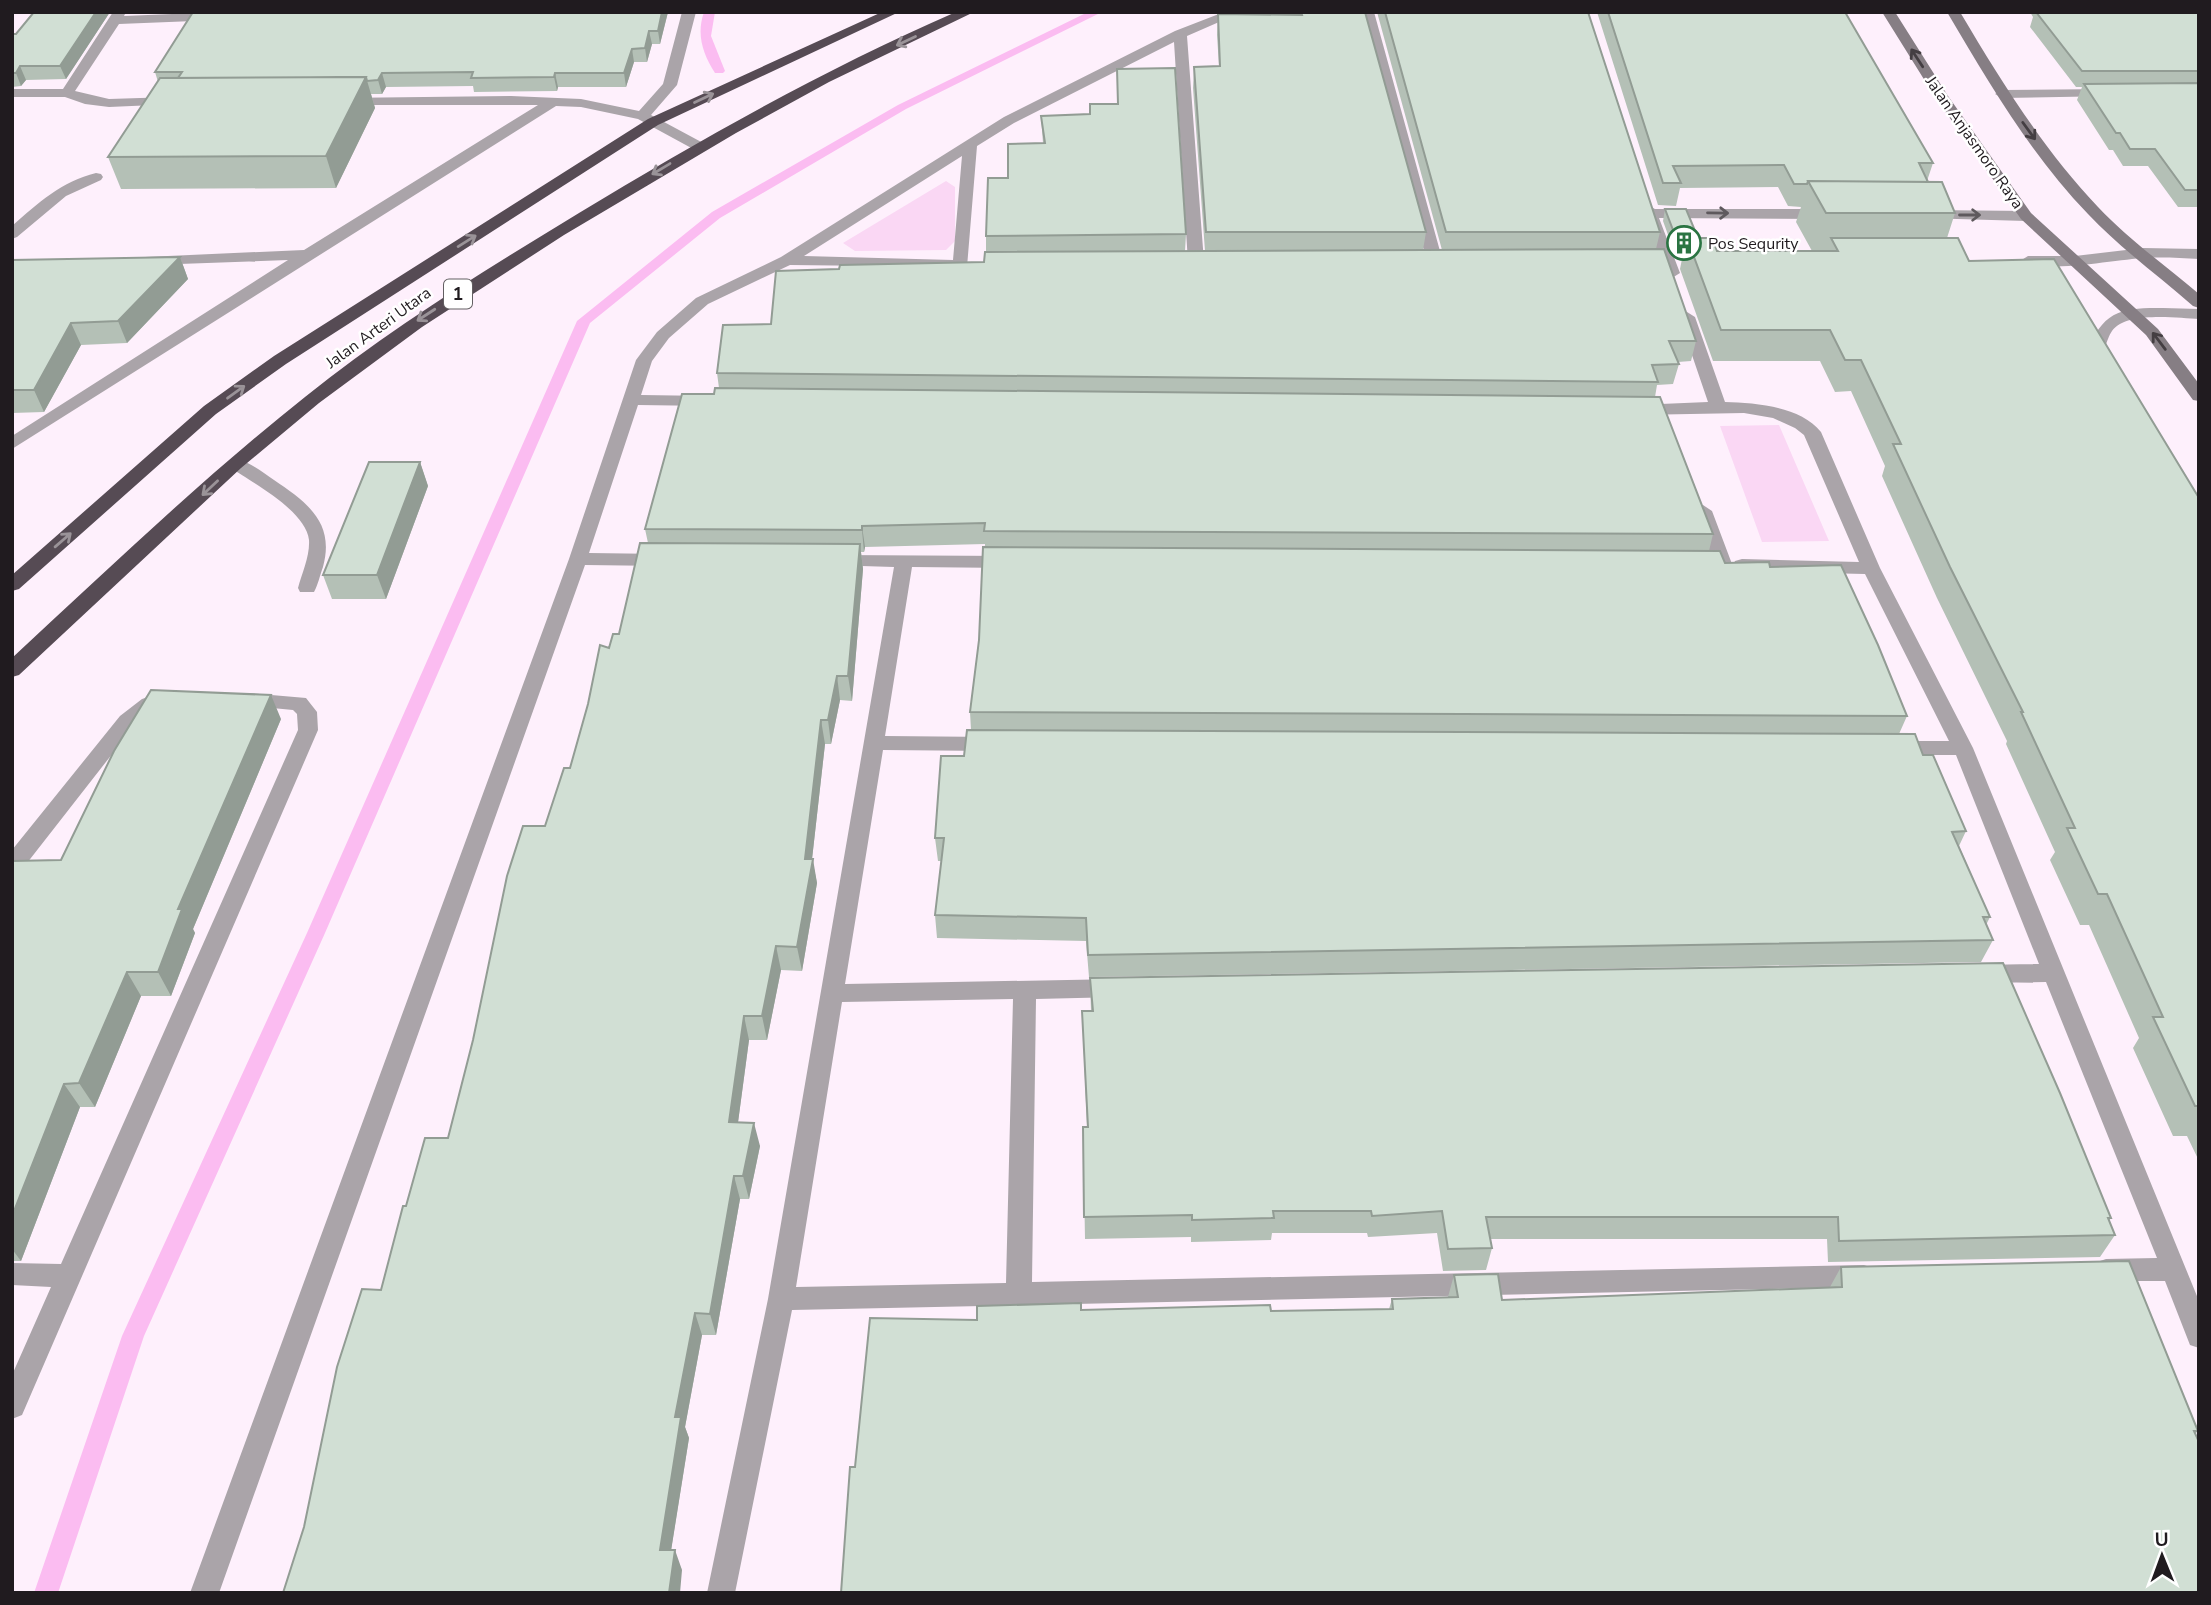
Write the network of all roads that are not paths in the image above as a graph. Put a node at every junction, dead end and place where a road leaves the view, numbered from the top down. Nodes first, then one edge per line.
1 (689, 12) edge
2 (893, 12) edge
3 (968, 12) edge
4 (1236, 12) edge
5 (1367, 12) edge
6 (1888, 12) edge
7 (1952, 12) edge
8 (238, 15) edge
9 (119, 16) edge
10 (1180, 34) junction
11 (12, 93) edge
12 (67, 93) junction
13 (2119, 93) edge
14 (2002, 94) junction
15 (184, 101) edge
16 (328, 101) edge
17 (553, 102) junction
18 (648, 119) junction
19 (970, 145) junction
20 (700, 147) junction
21 (96, 177) dead end
22 (1839, 214) edge
23 (1906, 215) edge
24 (2026, 216) junction
25 (12, 234) edge
26 (2143, 253) junction
27 (2199, 254) edge
28 (307, 256) junction
29 (133, 260) edge
30 (786, 260) junction
31 (2007, 261) edge
32 (2075, 261) junction
33 (1196, 262) edge
34 (1435, 262) edge
35 (961, 264) junction
36 (980, 265) edge
37 (2199, 303) edge
38 (2135, 314) junction
39 (2199, 314) edge
40 (2112, 376) edge
41 (2199, 396) edge
42 (631, 400) junction
43 (728, 401) edge
44 (1718, 407) junction
45 (1622, 410) edge
46 (12, 443) edge
47 (237, 464) junction
48 (1698, 500) edge
49 (578, 559) junction
50 (687, 560) edge
51 (822, 561) edge
52 (904, 561) junction
53 (1029, 562) edge
54 (1871, 568) junction
55 (12, 585) edge
56 (307, 587) dead end
57 (12, 670) edge
58 (175, 696) edge
59 (230, 699) edge
60 (873, 743) junction
61 (1013, 744) edge
62 (1879, 748) edge
63 (1962, 748) junction
64 (12, 866) edge
65 (2054, 973) junction
66 (1957, 975) edge
67 (1137, 988) edge
68 (1025, 990) junction
69 (831, 993) junction
70 (2174, 1269) junction
71 (2077, 1271) edge
72 (12, 1274) edge
73 (1882, 1275) edge
74 (71, 1276) junction
75 (1019, 1294) junction
76 (781, 1299) junction
77 (2199, 1336) edge
78 (12, 1406) edge
79 (204, 1593) edge
80 (721, 1593) edge

1 - 18 street
18 -> 2 highway, Jalan Arteri Utara / 1
3 -> 20 highway, Jalan Arteri Utara / 1
4 - 10 street
5 - 34 street
24 -> 6 street, Jalan Anjasmoro Raya
7 - 14 street
8 - 9 street
9 - 12 street
10 - 19 street
10 - 33 street
11 - 12 street
12 - 15 street
13 - 14 street
14 -> 26 street
16 - 17 street
17 - 18 street
17 - 28 street
18 - 20 street
55 -> 18 highway, Jalan Arteri Utara / 1
19 - 30 street
19 - 35 street
20 -> 47 highway, Jalan Arteri Utara / 1
21 - 25 street
44 -> 22 street
23 -> 24 street
24 - 32 street, Jalan Anjasmoro Raya
26 - 27 street
26 - 32 street
26 - 37 street
28 - 29 street
28 - 46 street
30 - 35 street
30 - 42 street
31 - 32 street
32 - 38 street, Jalan Anjasmoro Raya
35 - 36 street
38 - 39 street
38 - 40 street
41 -> 38 street, Jalan Anjasmoro Raya
42 - 43 street
42 - 49 street
44 - 45 street
44 - 54 street
47 - 56 street
47 -> 57 highway, Jalan Arteri Utara / 1
48 - 54 street
49 - 50 street
49 - 79 street
51 - 52 street
52 - 53 street
52 - 60 street
54 - 63 street
58 - 64 street
59 - 74 street
60 - 61 street
60 - 69 street
62 - 63 street
63 - 65 street
65 - 66 street
65 - 70 street
67 - 68 street
68 - 69 street
68 - 75 street
69 - 76 street
70 - 71 street
70 - 77 street
72 - 74 street
73 - 75 street
74 - 78 street
75 - 76 street
76 - 80 street

